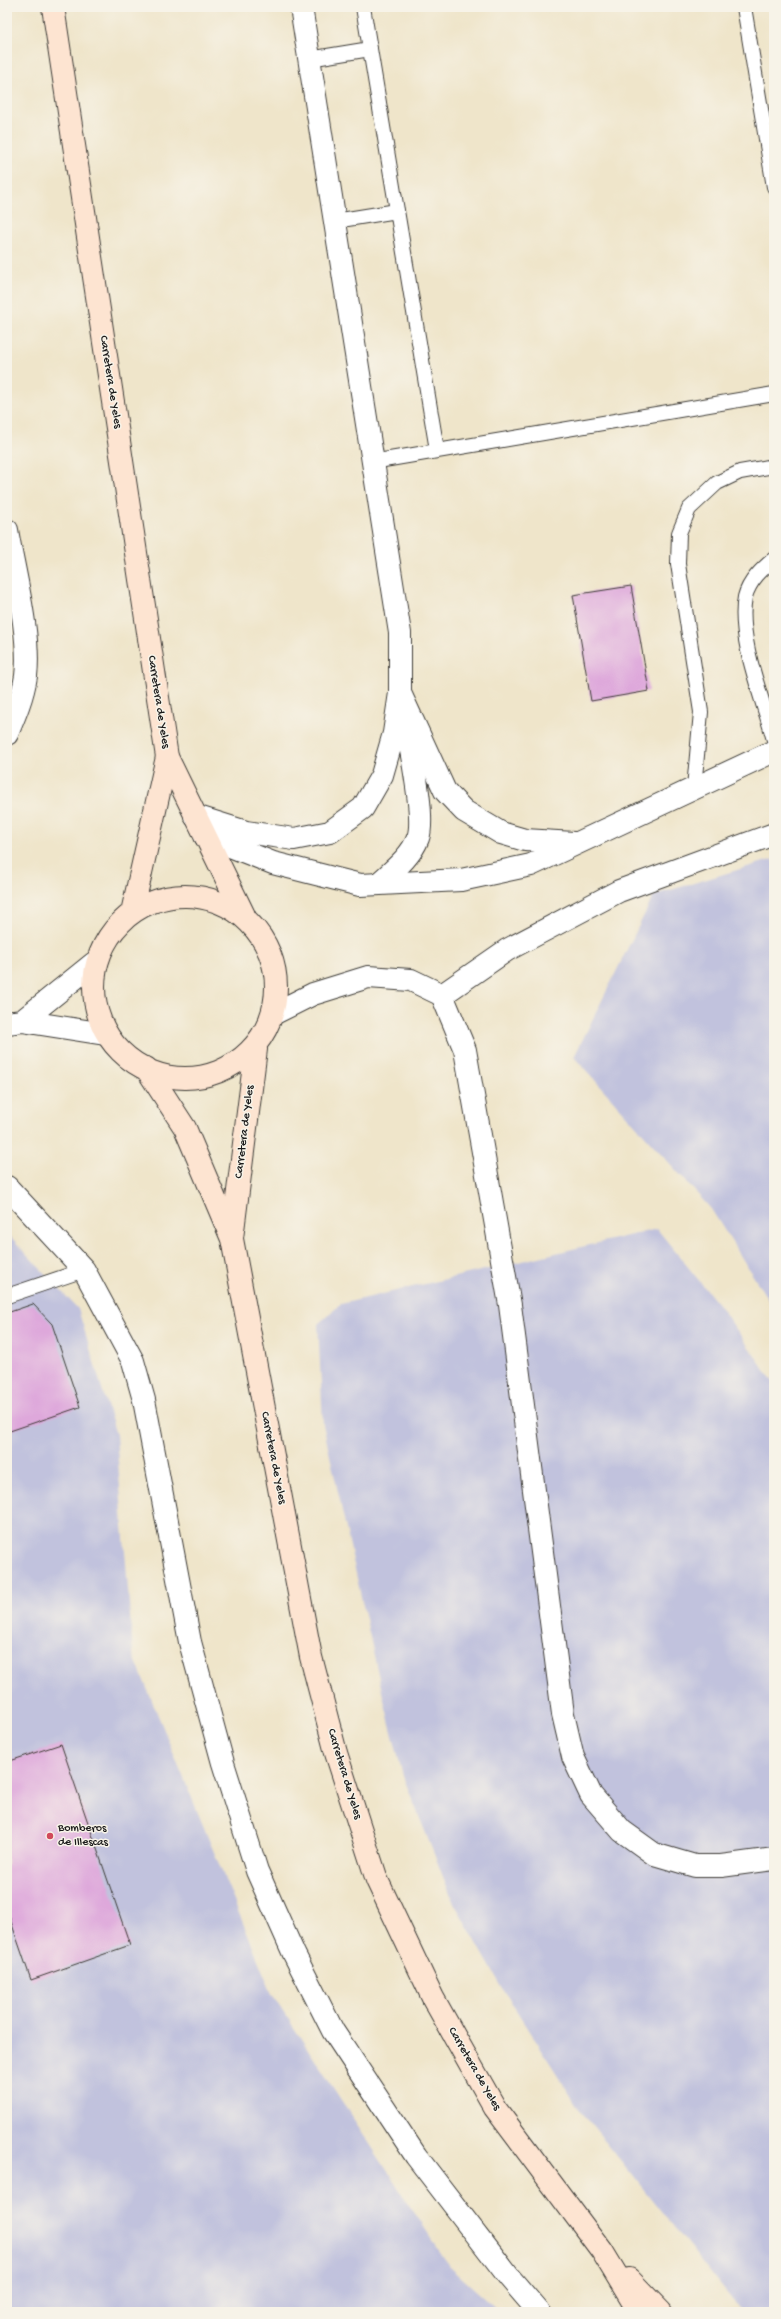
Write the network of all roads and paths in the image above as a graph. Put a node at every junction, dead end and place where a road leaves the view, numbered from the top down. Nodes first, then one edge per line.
1 (53, 7) edge
2 (301, 7) edge
3 (363, 7) edge
4 (744, 7) edge
5 (370, 50) junction
6 (309, 59) junction
7 (774, 187) edge
8 (397, 211) junction
9 (334, 221) junction
10 (774, 394) edge
11 (437, 450) junction
12 (372, 462) junction
13 (774, 466) edge
14 (7, 530) edge
15 (774, 559) edge
16 (10, 563) edge
17 (12, 589) edge
18 (400, 693) junction
19 (7, 734) edge
20 (774, 740) edge
21 (774, 751) edge
22 (167, 757) junction
23 (694, 788) junction
24 (195, 816) junction
25 (774, 834) edge
26 (205, 836) junction
27 (576, 843) junction
28 (378, 884) junction
29 (133, 908) junction
30 (244, 915) junction
31 (94, 963) junction
32 (442, 995) junction
33 (273, 1014) junction
34 (14, 1022) edge
35 (105, 1034) junction
36 (256, 1049) junction
37 (146, 1068) junction
38 (7, 1187) edge
39 (232, 1239) junction
40 (84, 1270) junction
41 (7, 1296) edge
42 (774, 1859) edge
43 (602, 2251) junction
44 (539, 2312) edge
45 (638, 2312) edge
46 (661, 2312) edge

1 - 22 main road, Carretera de Yeles
2 - 6 street
3 - 5 lane
4 - 7 lane
5 - 6 lane
5 - 8 lane
6 - 9 street
8 - 9 lane
8 - 11 lane
9 - 12 street
10 - 11 lane
11 - 12 lane
12 - 18 street
13 - 23 lane
14 - 16 street
15 - 20 lane
16 - 17 street
17 - 19 street
18 - 24 street
18 - 27 street
18 - 28 street
21 - 23 street
22 - 24 main road, Carretera de Yeles
22 - 29 main road, Carretera de Yeles
23 - 27 street
24 - 26 main road, Carretera de Yeles
25 - 32 street
26 - 28 street
26 - 30 main road, Carretera de Yeles
27 - 28 street
29 - 30 main road
29 - 31 main road
30 - 33 main road, Carretera de Yeles
31 - 34 street
31 - 35 main road
32 - 33 street
32 - 42 street
33 - 36 main road, Carretera de Yeles
34 - 35 street
35 - 37 main road
36 - 37 main road
36 - 39 main road, Carretera de Yeles
37 - 39 main road, Carretera de Yeles
38 - 40 street
39 - 43 main road, Carretera de Yeles
40 - 41 lane
40 - 44 street
43 - 45 main road, Carretera de Yeles
43 - 46 main road, Carretera de Yeles

